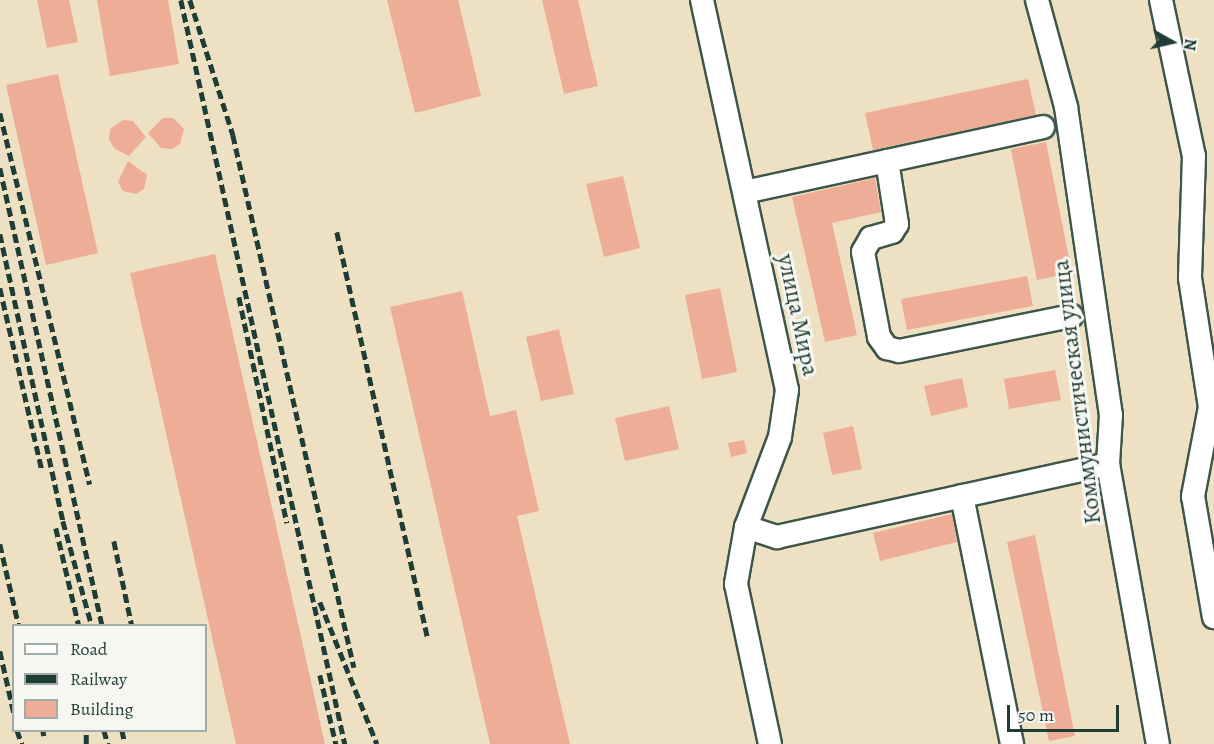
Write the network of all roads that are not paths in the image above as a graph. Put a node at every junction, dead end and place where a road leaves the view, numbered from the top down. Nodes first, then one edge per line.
1 (702, 0) edge
2 (1038, 0) edge
3 (1161, 0) edge
4 (1043, 127) dead end
5 (887, 161) junction
6 (746, 192) junction
7 (1071, 316) dead end
8 (1108, 464) junction
9 (962, 496) junction
10 (746, 527) junction
11 (1214, 617) edge
12 (1007, 743) edge
13 (770, 744) edge
14 (1158, 744) edge

1 - 6 street, улица Мира
2 - 8 street, Коммунистическая улица
3 - 11 street
4 - 5 street
5 - 6 street
5 - 7 street
6 - 10 street, улица Мира
8 - 9 street
8 - 14 street, Коммунистическая улица
9 - 10 street
9 - 12 street
10 - 13 street, улица Мира

